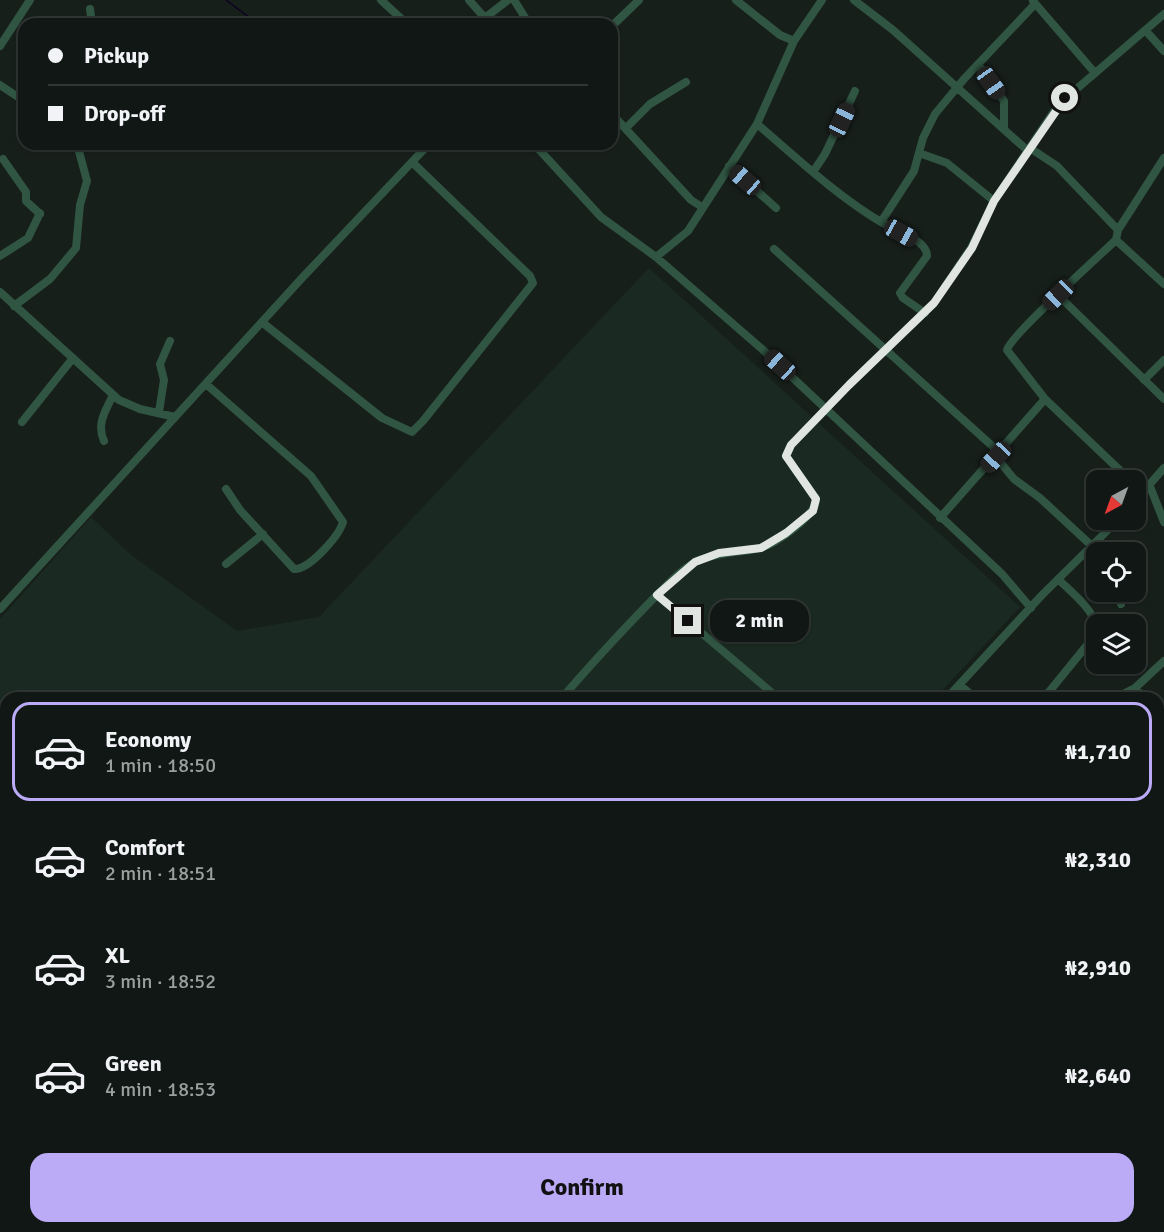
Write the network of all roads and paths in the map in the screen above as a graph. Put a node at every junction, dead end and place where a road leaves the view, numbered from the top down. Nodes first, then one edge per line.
1 (30, 0) edge
2 (381, 0) edge
3 (469, 0) edge
4 (508, 0) edge
5 (514, 0) edge
6 (639, 0) edge
7 (736, 0) edge
8 (822, 0) edge
9 (854, 0) edge
10 (1033, 2) edge
11 (90, 9) dead end
12 (1164, 14) edge
13 (18, 18) edge
14 (18, 18) edge
15 (91, 18) edge
16 (400, 18) edge
17 (485, 18) joint
18 (525, 18) edge
19 (618, 20) edge
20 (1146, 31) junction
21 (794, 41) junction
22 (0, 46) edge
23 (1164, 51) edge
24 (978, 64) junction
25 (1095, 73) junction
26 (686, 82) dead end
27 (0, 85) edge
28 (957, 88) junction
29 (855, 91) dead end
30 (18, 96) edge
31 (618, 120) edge
32 (757, 124) junction
33 (626, 128) junction
34 (1004, 129) junction
35 (79, 150) edge
36 (423, 150) edge
37 (539, 150) edge
38 (1029, 150) junction
39 (919, 153) junction
40 (1164, 158) edge
41 (3, 159) dead end
42 (412, 162) junction
43 (729, 166) junction
44 (1161, 169) edge
45 (813, 172) junction
46 (691, 200) junction
47 (994, 201) junction
48 (702, 207) junction
49 (776, 208) dead end
50 (697, 215) junction
51 (881, 222) junction
52 (1118, 230) junction
53 (1116, 240) junction
54 (774, 249) dead end
55 (0, 256) edge
56 (656, 257) junction
57 (1164, 284) edge
58 (0, 292) edge
59 (1058, 295) junction
60 (14, 306) junction
61 (925, 313) junction
62 (263, 323) junction
63 (170, 341) dead end
64 (886, 349) junction
65 (73, 358) junction
66 (1164, 360) edge
67 (1144, 380) junction
68 (206, 384) junction
69 (113, 395) junction
70 (1045, 399) junction
71 (1164, 399) edge
72 (827, 409) junction
73 (159, 412) junction
74 (176, 417) junction
75 (22, 422) dead end
76 (104, 441) dead end
77 (998, 455) junction
78 (1164, 468) edge
79 (1120, 470) edge
80 (1149, 484) junction
81 (1146, 488) edge
82 (226, 489) dead end
83 (1164, 491) edge
84 (1154, 495) junction
85 (940, 518) junction
86 (1164, 522) edge
87 (1109, 530) edge
88 (262, 534) junction
89 (1097, 542) edge
90 (1086, 546) edge
91 (1086, 554) edge
92 (226, 564) dead end
93 (1059, 579) junction
94 (657, 595) junction
95 (1031, 608) junction
96 (0, 609) edge
97 (1164, 661) edge
98 (960, 685) junction
99 (1135, 688) junction
100 (567, 692) edge
101 (771, 692) edge
102 (953, 692) edge
103 (968, 692) edge
104 (1049, 692) edge
105 (1130, 692) edge
106 (1139, 692) edge

1 - 13 street
2 - 16 street
3 - 17 street
4 - 17 street
5 - 18 street
6 - 19 street
7 - 21 street
8 - 21 street
9 - 28 street
10 - 24 street
10 - 25 street
11 - 15 street
12 - 20 street
14 - 22 street
20 - 23 street
20 - 25 street
21 - 32 street
24 - 28 street
24 - 34 street
25 - 38 street
26 - 33 street
27 - 30 street
28 - 34 street
28 - 39 street
29 - 45 street
31 - 33 street
32 - 43 street
32 - 45 street
33 - 46 street
34 - 38 street
35 - 60 street
36 - 42 street
37 - 56 street
38 - 47 street
38 - 52 street
39 - 47 street
39 - 51 street
40 - 44 street
41 - 55 street
42 - 62 street
42 - 62 street
43 - 48 street
43 - 49 street
44 - 52 street
45 - 51 street
46 - 48 street
46 - 50 street
47 - 61 street
48 - 50 street
50 - 56 street
51 - 61 street
52 - 53 street
53 - 57 street
53 - 59 street
54 - 64 street
56 - 72 street
58 - 60 street
59 - 67 street
59 - 70 street
60 - 65 street
61 - 64 street
62 - 68 street
63 - 73 street
64 - 72 street
64 - 77 street
65 - 69 street
65 - 75 street
66 - 67 street
67 - 71 street
68 - 74 street
68 - 88 street
69 - 73 street
69 - 76 street
70 - 77 street
70 - 79 street
72 - 85 street
72 - 94 street
73 - 74 street
74 - 96 street
77 - 85 street
77 - 90 street
78 - 80 street
80 - 81 street
80 - 84 street
82 - 88 street
83 - 84 street
84 - 86 street
85 - 95 street
87 - 89 street
88 - 92 street
91 - 93 street
93 - 95 street
93 - 104 street
94 - 100 street
94 - 101 street
95 - 98 street
97 - 99 street
98 - 102 street
98 - 103 street
99 - 105 street
99 - 106 street

